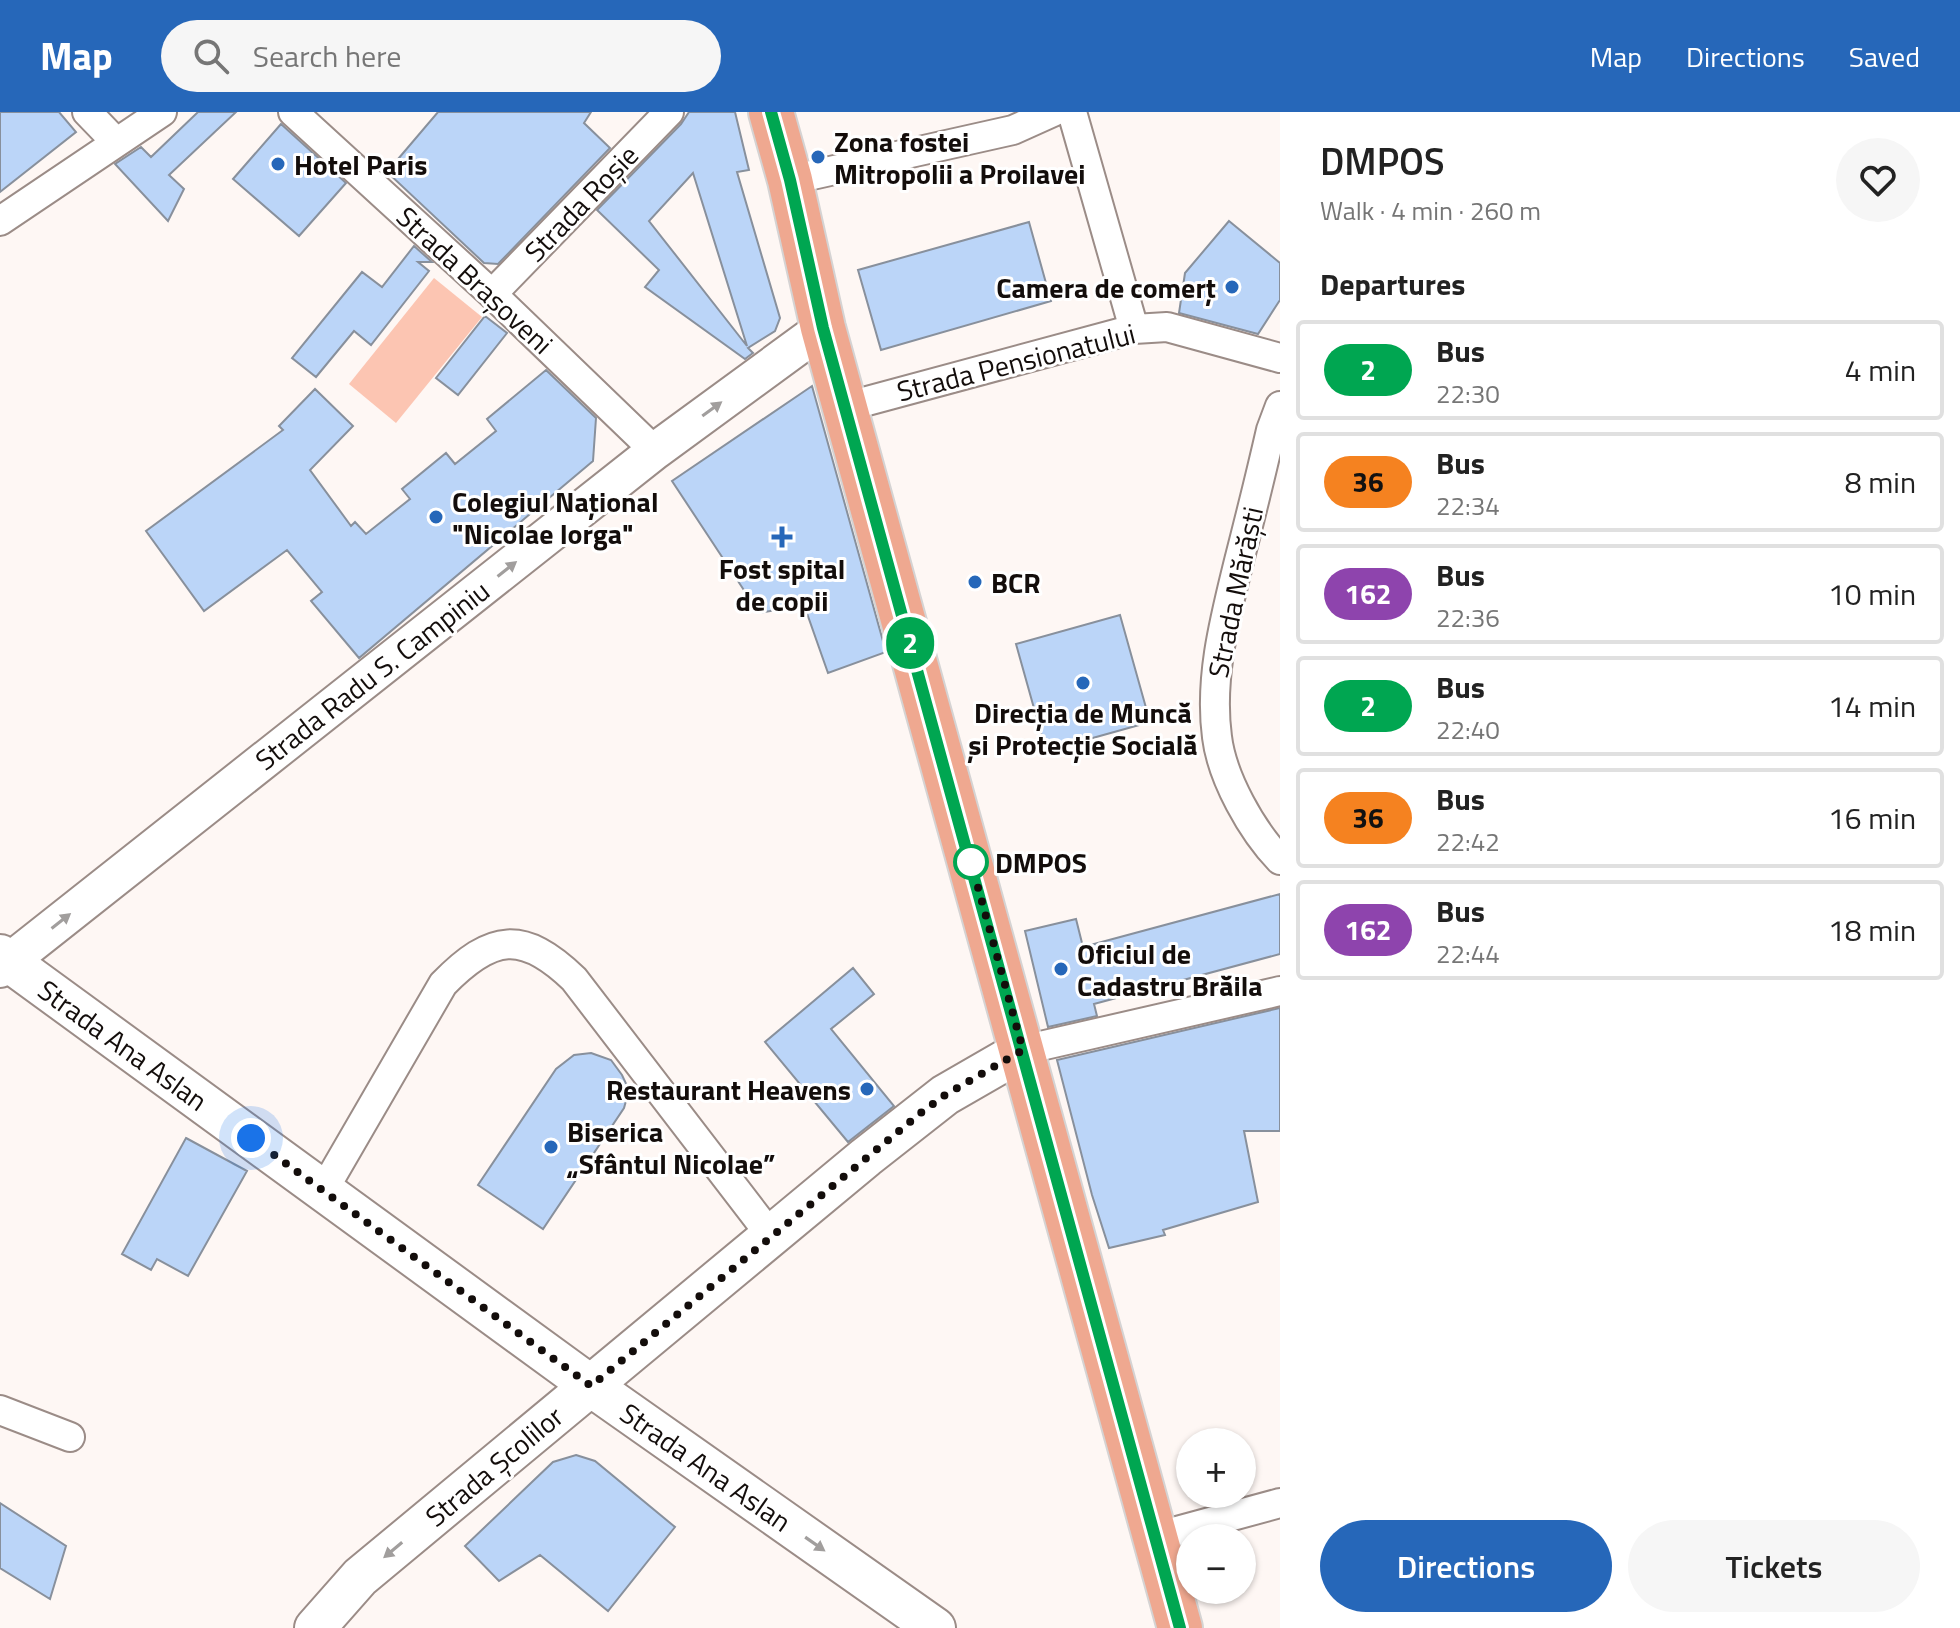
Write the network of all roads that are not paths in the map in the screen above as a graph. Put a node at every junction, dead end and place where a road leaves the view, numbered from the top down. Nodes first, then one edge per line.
1 (87, 112) edge
2 (162, 112) edge
3 (293, 112) edge
4 (669, 112) edge
5 (771, 112) edge
6 (1053, 112) edge
7 (1072, 112) edge
8 (115, 141) junction
9 (790, 180) junction
10 (0, 221) edge
11 (492, 294) junction
12 (823, 328) junction
13 (1134, 329) junction
14 (1280, 358) edge
15 (1280, 406) edge
16 (845, 407) junction
17 (655, 451) junction
18 (1280, 860) edge
19 (3, 962) edge
20 (1280, 991) edge
21 (1023, 1050) junction
22 (323, 1191) junction
23 (772, 1237) junction
24 (591, 1386) junction
25 (0, 1410) edge
26 (70, 1437) dead end
27 (1280, 1503) edge
28 (1155, 1537) junction
29 (315, 1628) edge
30 (935, 1628) edge
31 (1180, 1628) edge

1 - 8 street
2 - 8 street
3 - 11 street, Strada Brașoveni
4 - 11 street, Strada Roșie
5 - 9 main road
6 - 9 street
7 - 13 street
8 - 10 street
9 - 12 main road
11 - 17 street, Strada Brașoveni
12 - 16 main road
17 -> 12 street, Strada Radu S. Campiniu
13 - 14 street, Strada Pensionatului
13 - 16 street, Strada Pensionatului
15 - 18 street, Strada Mărăști
16 - 21 main road
19 -> 17 street, Strada Radu S. Campiniu
19 - 22 main road, Strada Ana Aslan
20 - 21 street
21 - 23 main road, Strada Școlilor
21 - 28 main road
22 - 23 street
22 - 24 main road, Strada Ana Aslan
23 - 24 main road, Strada Școlilor
24 -> 29 main road, Strada Școlilor
24 -> 30 main road, Strada Ana Aslan
25 - 26 street
27 - 28 street
28 - 31 main road

